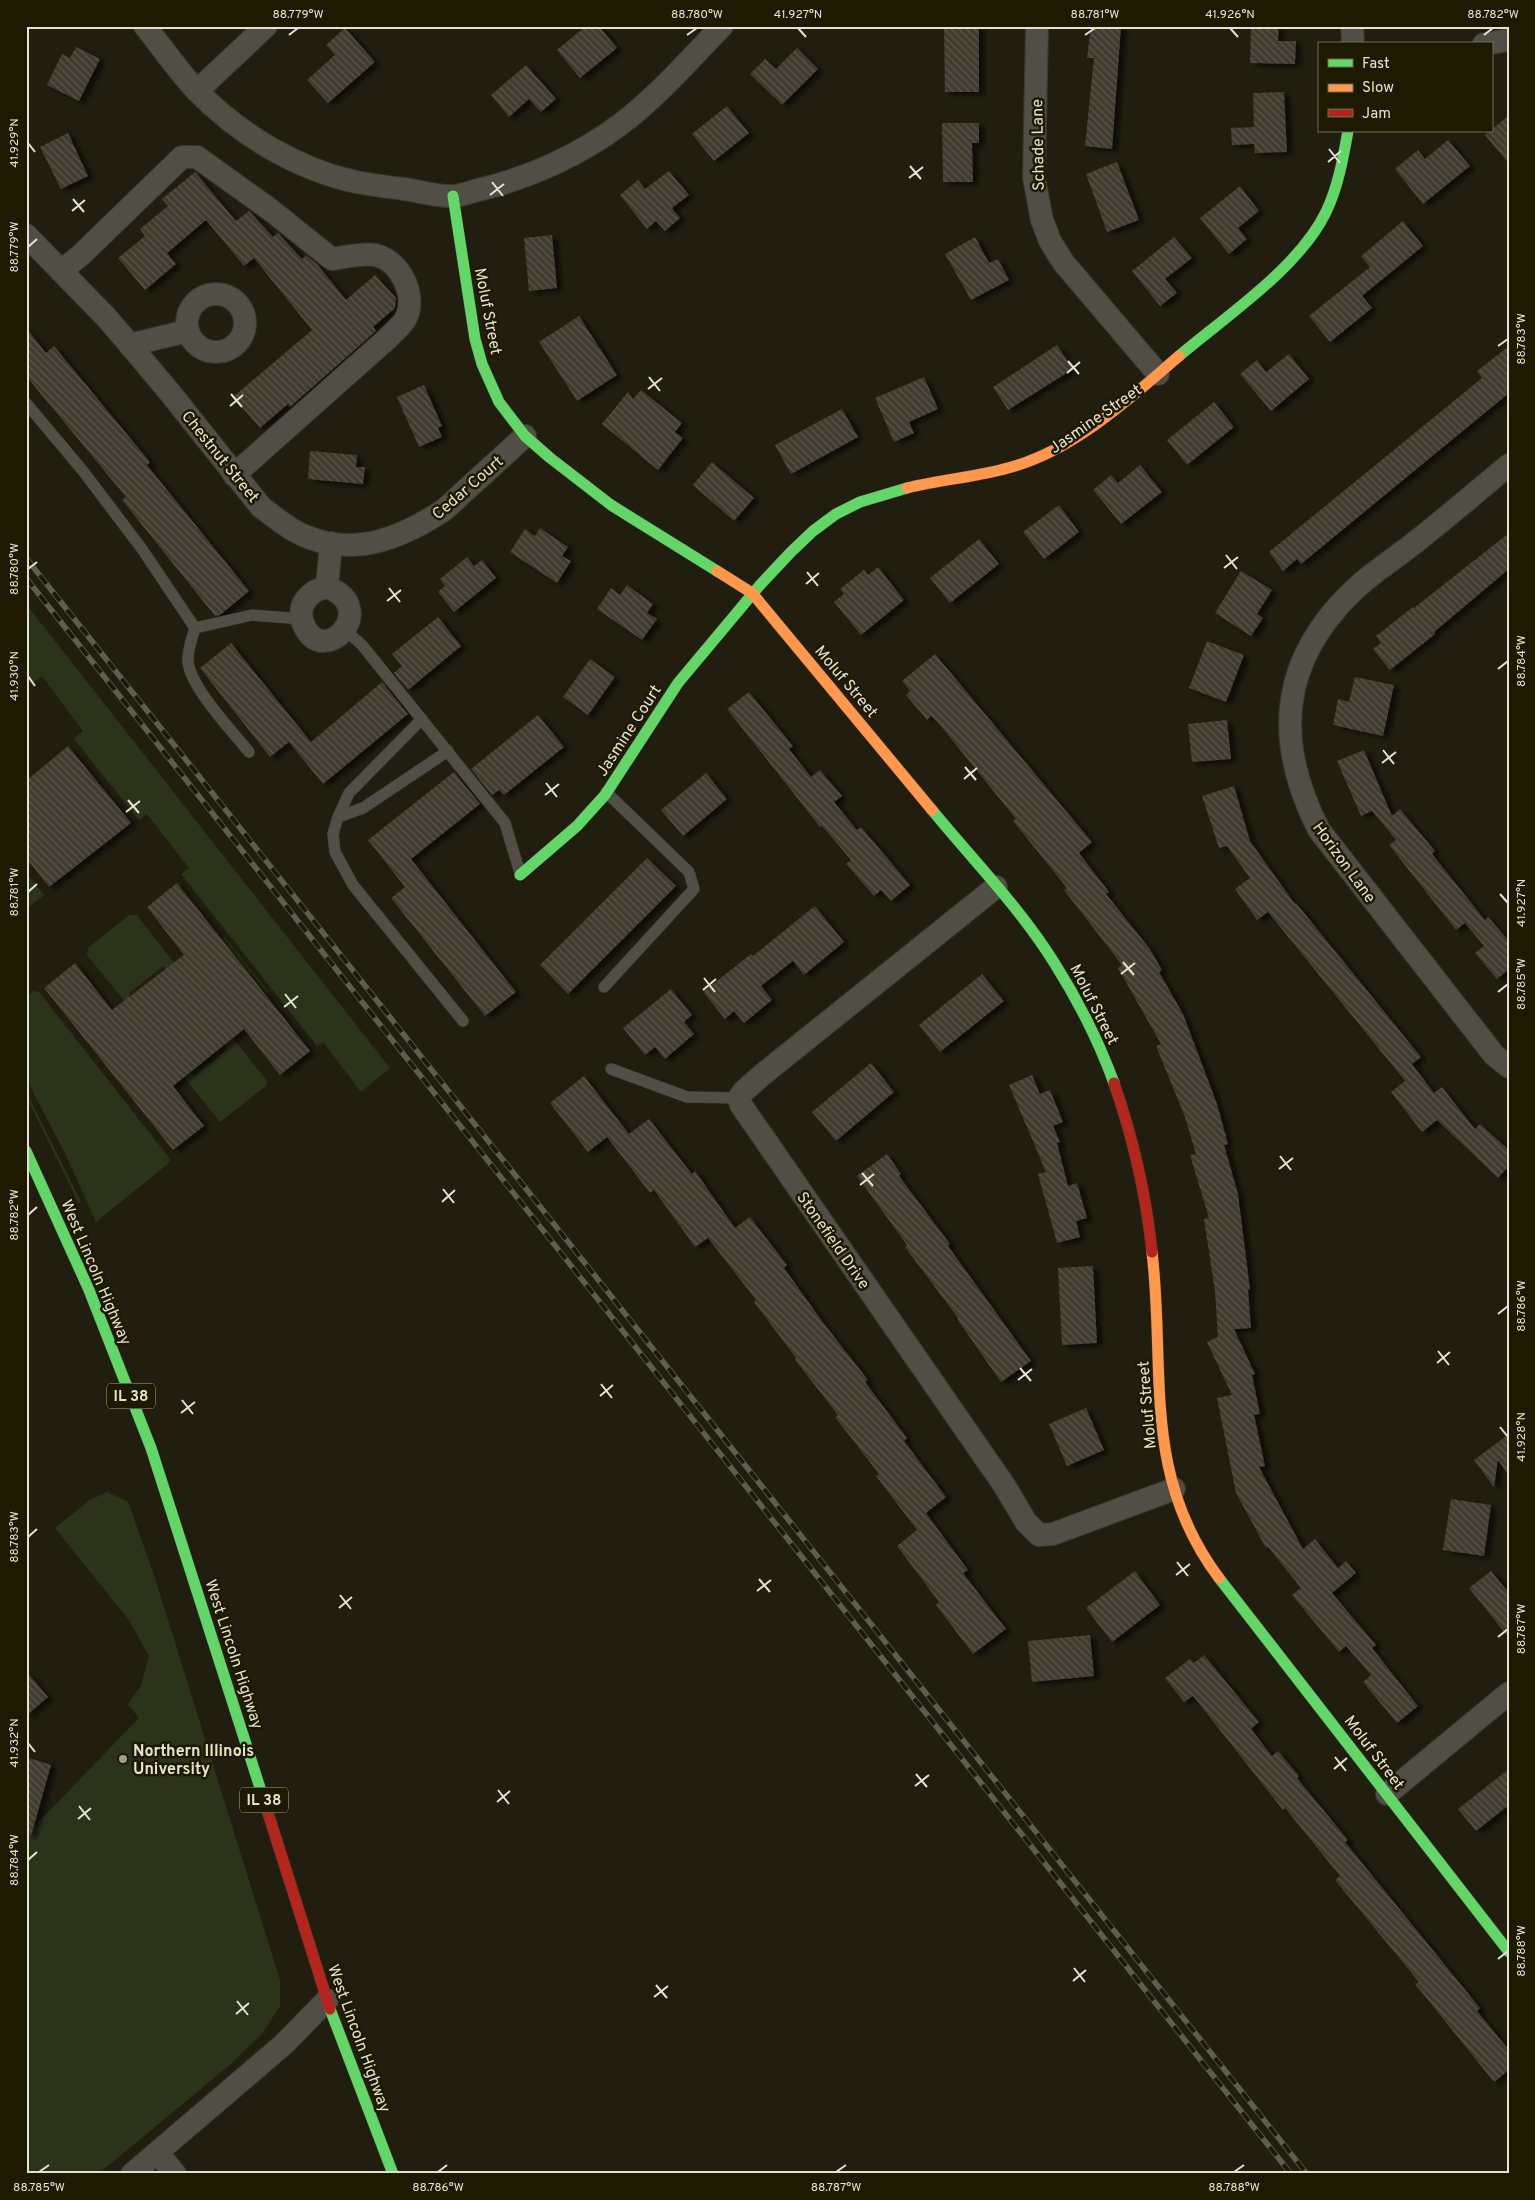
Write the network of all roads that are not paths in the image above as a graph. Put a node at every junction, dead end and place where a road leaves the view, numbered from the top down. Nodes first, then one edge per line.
1 (145, 26) edge
2 (266, 26) edge
3 (722, 26) edge
4 (1037, 26) edge
5 (1352, 26) edge
6 (1509, 40) edge
7 (1353, 42) edge
8 (1492, 43) edge
9 (198, 90) junction
10 (1348, 132) edge
11 (453, 196) junction
12 (26, 235) edge
13 (61, 271) junction
14 (187, 331) dead end
15 (130, 345) junction
16 (1158, 374) junction
17 (26, 403) edge
18 (526, 436) junction
19 (1509, 465) edge
20 (234, 475) junction
21 (330, 543) junction
22 (328, 586) junction
23 (752, 593) junction
24 (302, 619) junction
25 (195, 628) junction
26 (345, 630) junction
27 (422, 719) junction
28 (448, 751) junction
29 (249, 752) dead end
30 (606, 792) junction
31 (338, 817) junction
32 (520, 875) joint
33 (996, 887) junction
34 (604, 987) dead end
35 (463, 1021) dead end
36 (1509, 1067) edge
37 (611, 1069) dead end
38 (739, 1098) junction
39 (26, 1151) edge
40 (26, 1190) edge
41 (48, 1198) junction
42 (1174, 1489) junction
43 (1509, 1693) edge
44 (1386, 1794) junction
45 (1509, 1952) edge
46 (327, 2000) junction
47 (158, 2153) junction
48 (386, 2170) edge
49 (132, 2174) edge
50 (175, 2174) edge

1 - 9 street
2 - 9 street
3 - 11 street
4 - 16 street, Schade Lane
5 - 7 street
6 - 8 street
9 - 11 street
10 - 16 street, Jasmine Street
11 - 18 street, Moluf Street
12 - 13 street, Chestnut Street
13 - 15 street, Chestnut Street
13 - 20 street
14 - 15 street
15 - 20 street, Chestnut Street
16 - 23 street, Jasmine Street
17 - 25 lane
18 - 21 street, Cedar Court
18 - 23 street, Moluf Street
19 - 36 street, Horizon Lane
20 - 21 street, Chestnut Street
21 - 22 street
22 - 24 street
22 - 26 street
23 - 30 street, Jasmine Court
23 - 33 street, Moluf Street
24 - 25 lane
24 - 26 street
25 - 29 lane
26 - 27 lane
27 - 28 lane
27 - 31 lane
28 - 31 lane
28 - 32 lane
30 - 32 street, Jasmine Court
30 - 34 lane
31 - 35 lane
33 - 38 street
33 - 42 street, Moluf Street
37 - 38 lane
38 - 42 street, Stonefield Drive
39 - 41 street, West Lincoln Highway / IL 38
40 - 41 street
41 - 46 street, West Lincoln Highway / IL 38
42 - 44 street, Moluf Street
43 - 44 street
44 - 45 street, Moluf Street
46 - 47 street
46 - 48 street, West Lincoln Highway / IL 38
47 - 49 street
47 - 50 street

